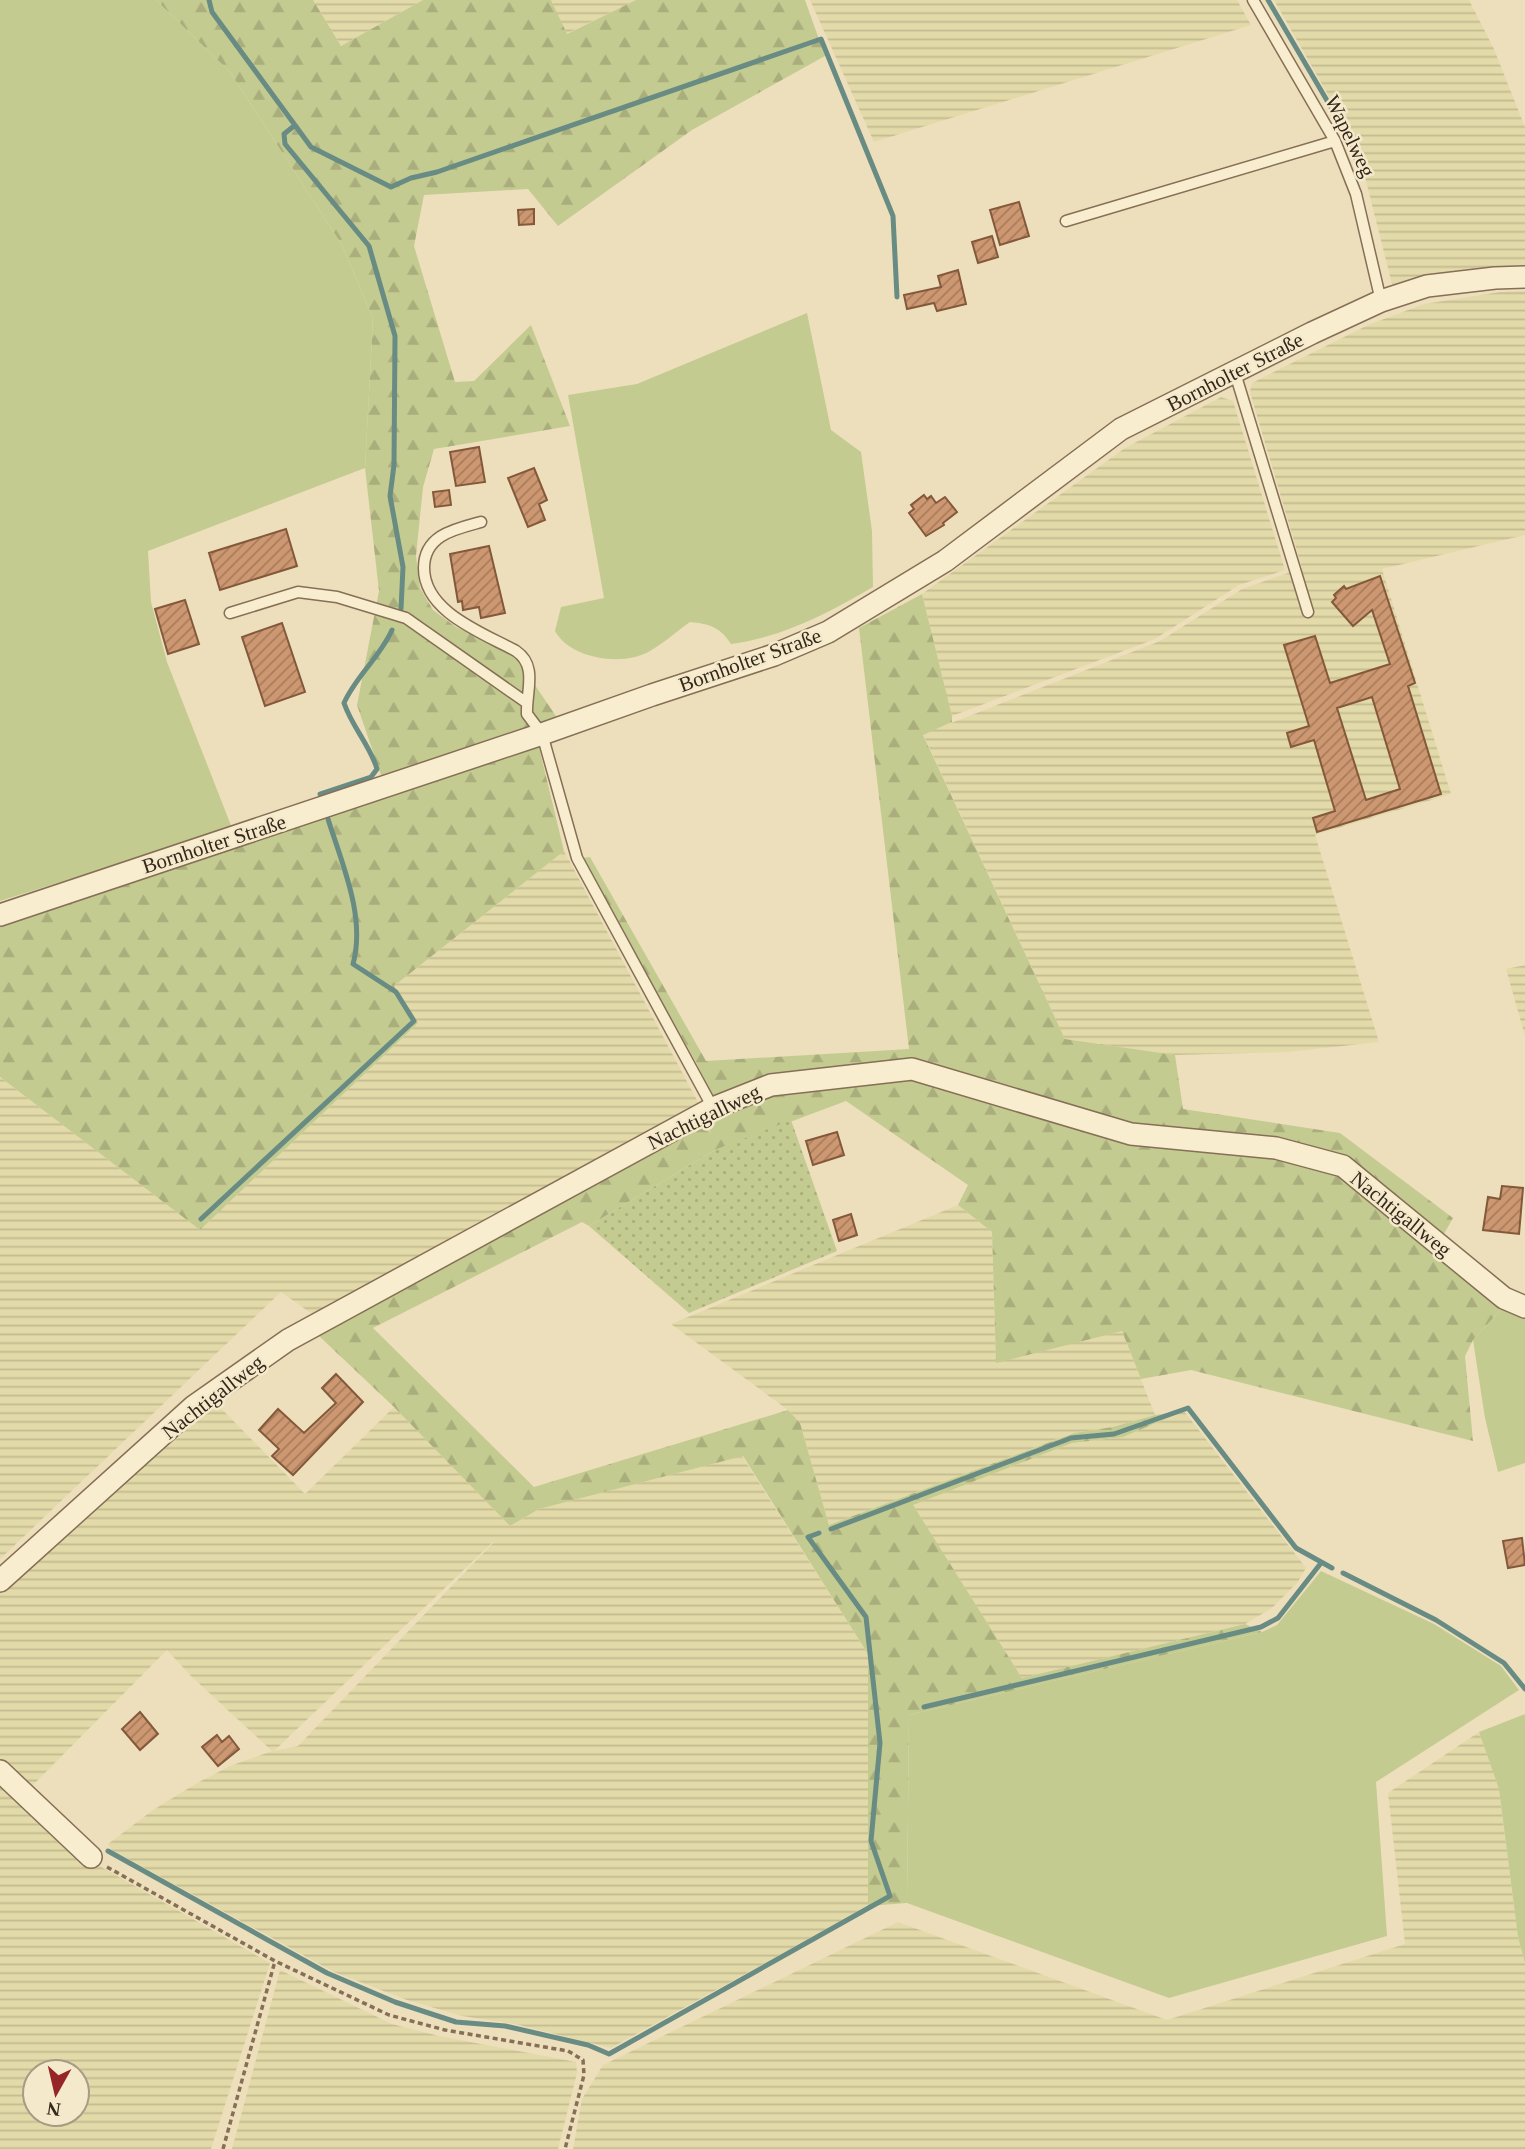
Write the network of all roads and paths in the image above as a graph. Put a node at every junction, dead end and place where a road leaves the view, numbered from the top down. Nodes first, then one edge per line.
1 (1253, 0) edge
2 (1335, 141) junction
3 (1066, 221) dead end
4 (1525, 277) edge
5 (1381, 302) junction
6 (1235, 373) junction
7 (481, 522) dead end
8 (1308, 612) dead end
9 (230, 613) dead end
10 (527, 703) junction
11 (542, 734) junction
12 (0, 915) edge
13 (713, 1108) junction
14 (1525, 1307) edge
15 (0, 1581) edge
16 (0, 1771) edge
17 (91, 1857) joint
18 (275, 1961) junction
19 (223, 2149) edge
20 (565, 2149) edge

1 - 2 lane, Wapelweg
2 - 3 lane
2 - 5 lane, Wapelweg
4 - 5 street, Bornholter Straße
5 - 6 street, Bornholter Straße
6 - 8 lane
6 - 11 street, Bornholter Straße
7 - 10 lane
9 - 10 lane
10 - 11 lane
11 - 12 street, Bornholter Straße
11 - 13 lane
13 - 14 street, Nachtigallweg
13 - 15 street, Nachtigallweg
16 - 17 street
17 - 18 path
18 - 19 path
18 - 20 path

